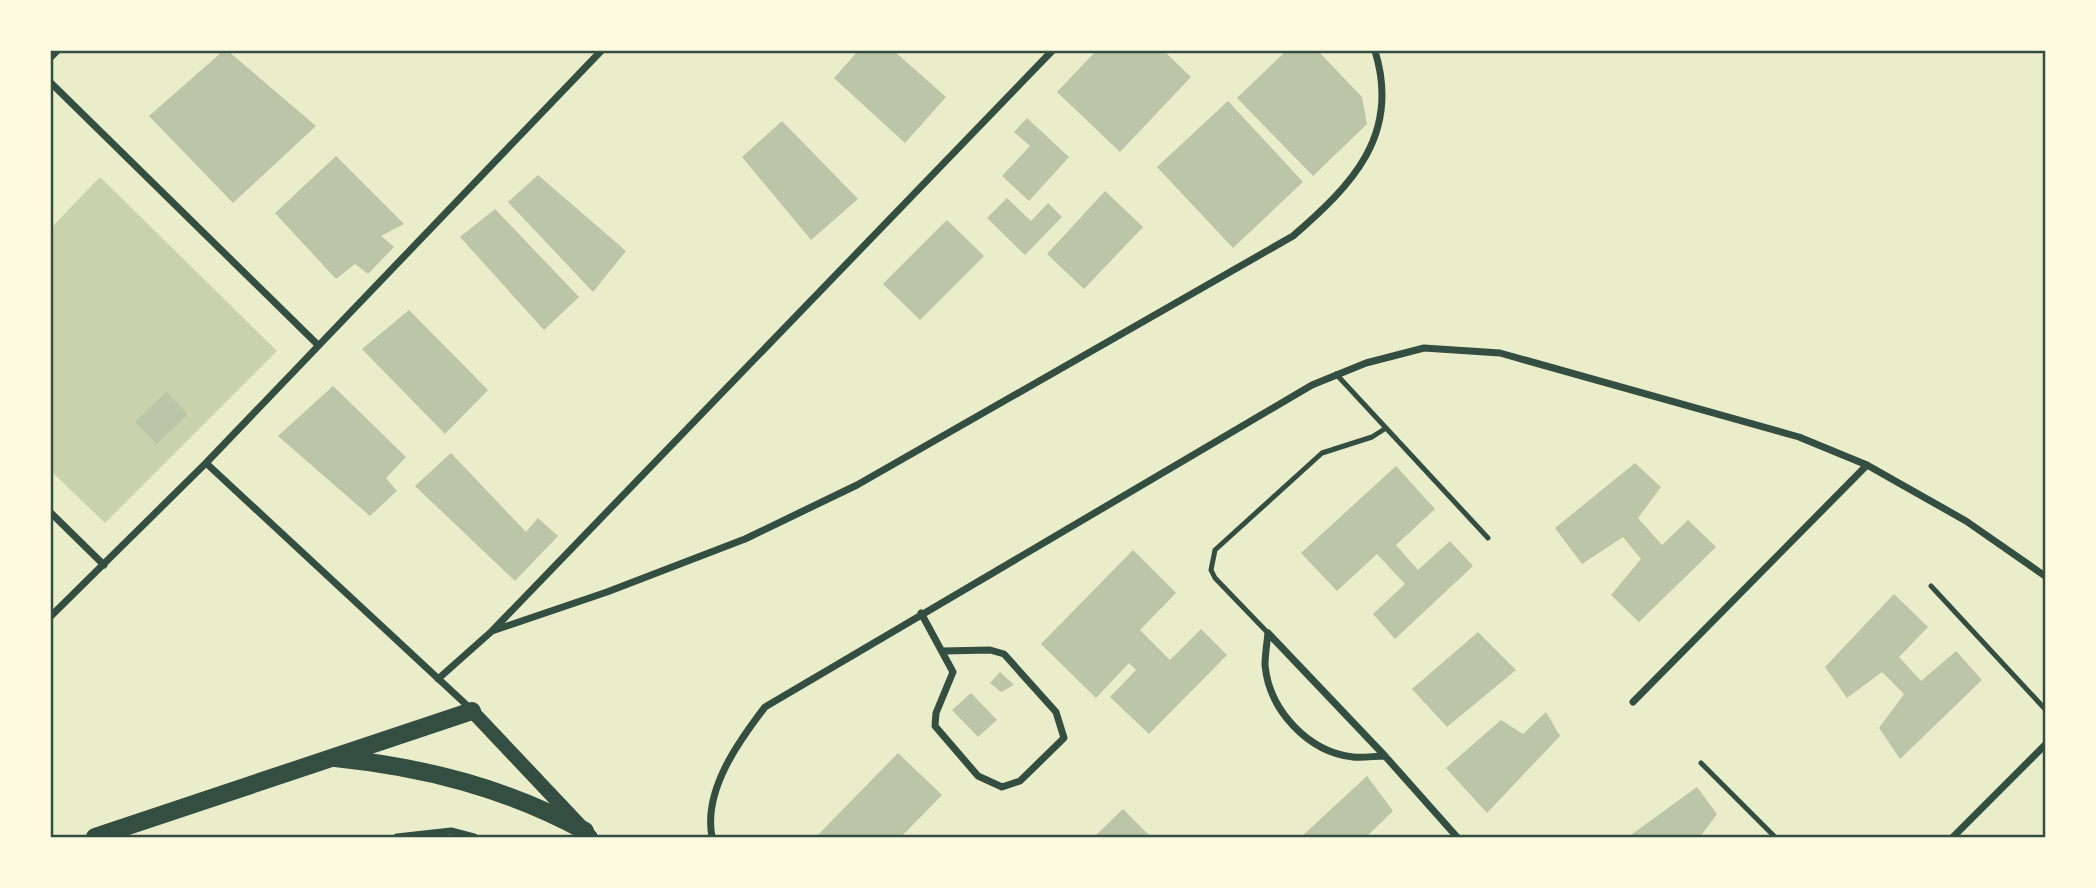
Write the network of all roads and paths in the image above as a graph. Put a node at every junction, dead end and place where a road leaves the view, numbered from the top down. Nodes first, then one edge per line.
1 (57, 51) edge
2 (601, 51) edge
3 (1052, 51) edge
4 (1375, 51) edge
5 (51, 57) edge
6 (51, 83) edge
7 (318, 345) junction
8 (1336, 374) junction
9 (1386, 428) junction
10 (205, 463) junction
11 (1867, 465) junction
12 (51, 513) edge
13 (1488, 538) dead end
14 (104, 565) junction
15 (2045, 576) edge
16 (1930, 586) dead end
17 (921, 613) junction
18 (51, 616) edge
19 (492, 631) junction
20 (1268, 633) junction
21 (943, 652) junction
22 (438, 679) junction
23 (1633, 702) dead end
24 (2045, 709) edge
25 (472, 711) junction
26 (2045, 745) edge
27 (1385, 756) junction
28 (328, 757) junction
29 (1701, 763) dead end
30 (588, 834) edge
31 (95, 837) edge
32 (397, 837) edge
33 (474, 837) edge
34 (712, 837) edge
35 (1457, 837) edge
36 (1775, 837) edge
37 (1954, 837) edge

1 - 5 street
2 - 7 street
3 - 19 street
4 - 19 street
6 - 7 street
7 - 10 street
8 - 9 lane
8 - 11 street
8 - 17 street
9 - 13 lane
9 - 20 lane
10 - 14 street
10 - 22 street
11 - 15 street
11 - 23 street
12 - 14 street
14 - 18 street
16 - 24 lane
17 - 21 street
17 - 34 street
19 - 22 street
20 - 27 street
20 - 27 street
21 - 21 street
22 - 25 street
25 - 28 main road
25 - 30 main road
26 - 37 street
27 - 35 street
28 - 30 main road
28 - 31 main road
29 - 36 lane
32 - 33 street

